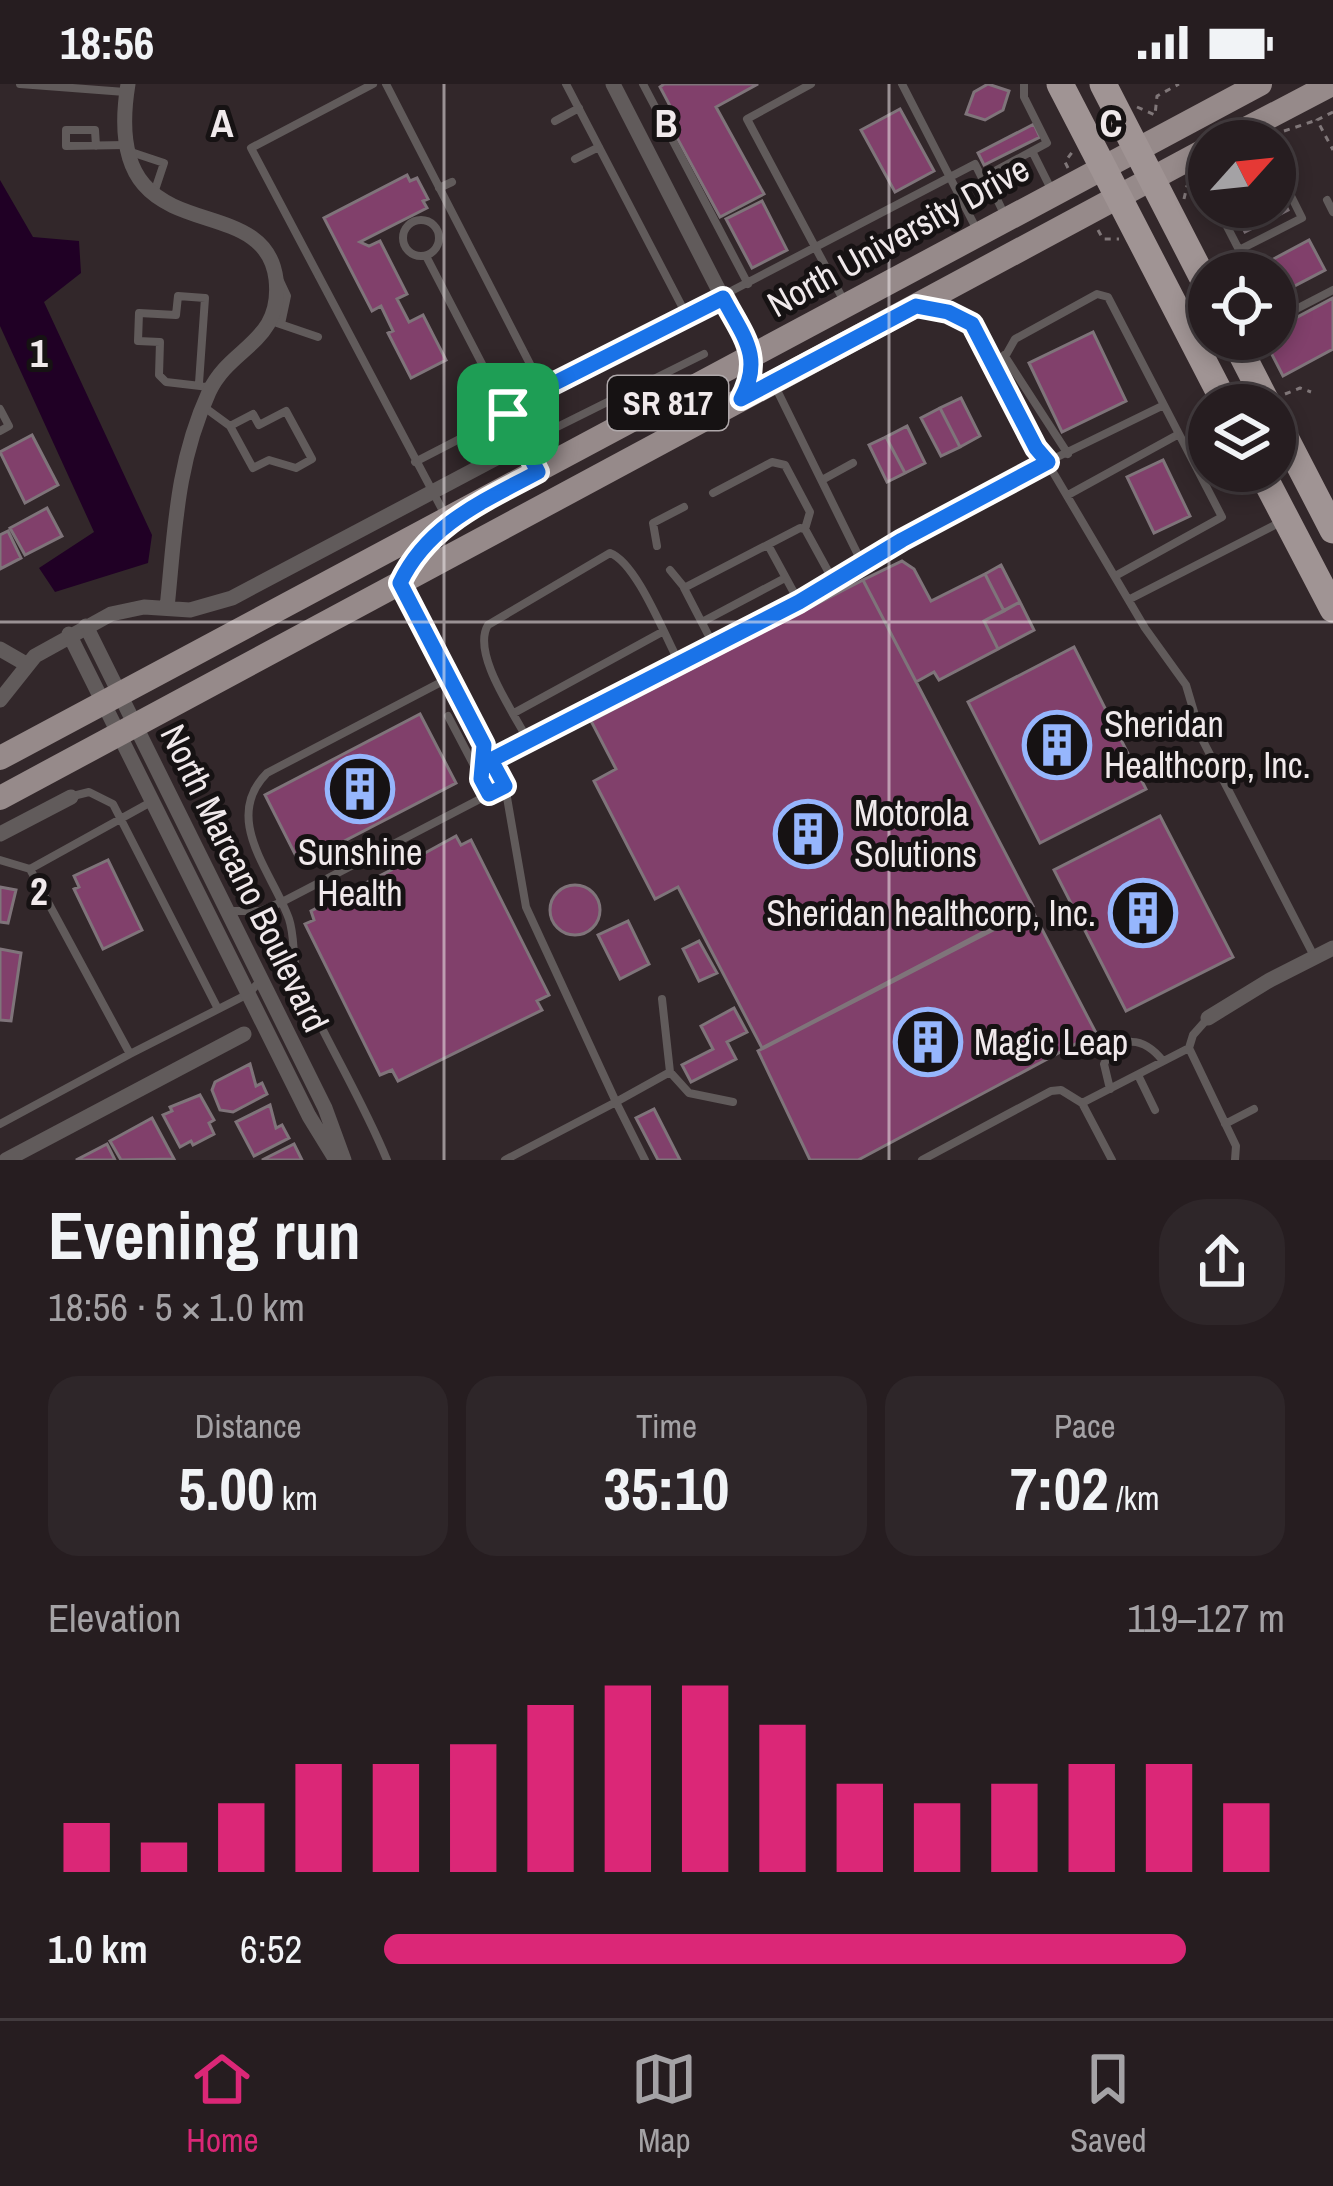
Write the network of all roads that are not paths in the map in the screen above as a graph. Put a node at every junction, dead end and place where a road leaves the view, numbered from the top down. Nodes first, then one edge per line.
1 (20, 84) edge
2 (373, 84) edge
3 (386, 84) edge
4 (566, 84) edge
5 (641, 84) edge
6 (811, 84) edge
7 (902, 84) edge
8 (1024, 84) edge
9 (1060, 84) edge
10 (1103, 84) edge
11 (1259, 84) edge
12 (1331, 84) edge
13 (62, 86) edge
14 (128, 88) edge
15 (616, 89) edge
16 (579, 108) junction
17 (1276, 120) edge
18 (554, 121) dead end
19 (96, 146) dead end
20 (599, 147) junction
21 (126, 148) junction
22 (1136, 149) junction
23 (1032, 151) junction
24 (575, 159) dead end
25 (1188, 159) edge
26 (1102, 167) junction
27 (986, 176) junction
28 (951, 177) junction
29 (1152, 179) junction
30 (452, 182) dead end
31 (440, 188) junction
32 (1053, 193) junction
33 (153, 196) junction
34 (1118, 198) junction
35 (1327, 200) dead end
36 (1333, 212) edge
37 (1006, 218) junction
38 (1228, 228) edge
39 (1282, 228) edge
40 (979, 233) junction
41 (817, 249) junction
42 (1239, 250) joint
43 (1189, 252) edge
44 (426, 256) junction
45 (748, 284) junction
46 (1333, 290) edge
47 (723, 298) junction
48 (846, 306) junction
49 (916, 306) junction
50 (1296, 309) edge
51 (687, 316) junction
52 (276, 322) junction
53 (797, 332) junction
54 (318, 337) dead end
55 (704, 354) dead end
56 (1004, 355) junction
57 (753, 357) junction
58 (997, 371) junction
59 (773, 382) junction
60 (1215, 384) edge
61 (205, 385) junction
62 (543, 389) junction
63 (741, 399) junction
64 (1164, 404) junction
65 (203, 406) junction
66 (0, 409) edge
67 (508, 414) junction
68 (230, 426) junction
69 (0, 431) edge
70 (1179, 434) junction
71 (524, 444) junction
72 (1296, 450) edge
73 (1068, 454) junction
74 (415, 462) junction
75 (1048, 462) junction
76 (854, 463) dead end
77 (538, 472) junction
78 (822, 479) junction
79 (432, 492) junction
80 (1272, 492) edge
81 (713, 493) dead end
82 (1068, 495) junction
83 (684, 507) dead end
84 (1286, 519) junction
85 (448, 520) junction
86 (805, 529) junction
87 (1333, 530) edge
88 (768, 544) junction
89 (657, 546) dead end
90 (863, 566) junction
91 (670, 570) dead end
92 (1117, 575) junction
93 (785, 578) junction
94 (834, 582) junction
95 (400, 583) junction
96 (684, 588) junction
97 (1130, 599) junction
98 (799, 602) junction
99 (167, 608) junction
100 (1333, 608) edge
101 (702, 622) junction
102 (86, 626) junction
103 (662, 632) junction
104 (69, 634) junction
105 (714, 646) junction
106 (0, 649) edge
107 (680, 664) junction
108 (0, 669) edge
109 (21, 671) junction
110 (450, 678) junction
111 (112, 699) junction
112 (0, 700) edge
113 (514, 713) junction
114 (448, 716) dead end
115 (127, 730) junction
116 (529, 742) junction
117 (484, 745) junction
118 (0, 758) edge
119 (491, 760) junction
120 (481, 779) junction
121 (505, 786) junction
122 (489, 794) junction
123 (0, 797) edge
124 (71, 797) joint
125 (152, 802) junction
126 (120, 818) junction
127 (0, 834) edge
128 (0, 860) edge
129 (30, 869) junction
130 (282, 902) junction
131 (228, 911) junction
132 (260, 911) junction
133 (1333, 947) edge
134 (1315, 957) junction
135 (298, 979) junction
136 (262, 980) junction
137 (248, 994) junction
138 (662, 999) dead end
139 (218, 1009) junction
140 (1208, 1018) joint
141 (244, 1034) dead end
142 (1190, 1048) junction
143 (130, 1054) junction
144 (1163, 1061) junction
145 (670, 1072) junction
146 (1138, 1075) junction
147 (1110, 1089) junction
148 (616, 1102) junction
149 (733, 1102) dead end
150 (1082, 1103) junction
151 (1254, 1108) dead end
152 (1156, 1110) dead end
153 (0, 1124) edge
154 (1225, 1124) junction
155 (5, 1160) edge
156 (340, 1160) edge
157 (387, 1160) edge
158 (505, 1160) edge
159 (645, 1160) edge
160 (922, 1160) edge
161 (1112, 1160) edge
162 (1235, 1160) edge

1 - 13 lane
2 - 74 lane
3 - 31 lane
4 - 16 lane
5 - 15 lane
5 - 45 lane
6 - 41 lane
7 - 28 lane
8 - 23 lane
9 - 26 highway
10 - 22 highway
11 - 22 main road, North University Drive / SR 817
12 - 17 main road
13 - 14 lane
14 - 21 street
15 - 47 street
16 - 18 lane
16 - 20 lane
19 - 21 lane
20 - 24 lane
20 - 51 lane
21 - 33 street
21 - 33 lane
22 - 26 main road, North University Drive / SR 817
22 - 29 highway
23 - 27 lane
23 - 32 lane
25 - 29 main road, North University Drive / SR 817
26 - 32 main road, North University Drive / SR 817
26 - 34 highway
27 - 28 lane
27 - 37 lane
28 - 40 lane
28 - 41 lane
29 - 34 main road, North University Drive / SR 817
29 - 43 highway
30 - 31 lane
31 - 62 lane
32 - 37 main road, North University Drive / SR 817
33 - 52 street
34 - 49 main road, North University Drive / SR 817
34 - 60 highway
35 - 36 lane
37 - 40 main road, North University Drive / SR 817
38 - 42 lane
39 - 42 lane
40 - 48 main road, North University Drive / SR 817
41 - 45 lane
41 - 48 lane
44 - 44 lane
44 - 67 lane
45 - 47 lane
46 - 50 lane
47 - 51 lane
47 - 57 street
48 - 53 main road, North University Drive / SR 817
49 - 58 lane
49 - 59 main road, North University Drive / SR 817
51 - 62 lane
52 - 54 lane
52 - 61 street
53 - 57 main road, North University Drive / SR 817
53 - 59 main road
55 - 71 lane
56 - 58 lane
56 - 64 lane
56 - 73 lane
57 - 63 main road
57 - 77 main road, North University Drive / SR 817
58 - 75 lane
59 - 63 main road, North University Drive / SR 817
59 - 78 lane
61 - 61 lane
61 - 65 street
62 - 67 lane
63 - 95 main road, North University Drive / SR 817
64 - 70 lane
64 - 73 lane
65 - 68 lane
65 - 99 street
66 - 69 lane
67 - 71 lane
67 - 74 lane
68 - 68 lane
70 - 82 lane
70 - 92 lane
71 - 77 lane
71 - 79 street
72 - 87 highway
73 - 75 lane
74 - 79 lane
75 - 82 lane
75 - 90 lane
76 - 78 lane
77 - 85 main road, North University Drive / SR 817
78 - 90 lane
79 - 85 lane
79 - 99 street
80 - 84 highway
81 - 86 lane
82 - 92 lane
83 - 89 lane
84 - 97 lane
84 - 100 highway
85 - 95 main road
85 - 111 main road, North University Drive / SR 817
86 - 88 lane
86 - 94 lane
88 - 93 lane
88 - 96 lane
90 - 94 lane
91 - 96 lane
92 - 97 lane
93 - 98 lane
93 - 101 lane
94 - 98 lane
95 - 110 lane
95 - 115 main road, North University Drive / SR 817
96 - 101 lane
97 - 134 lane
98 - 105 lane
99 - 102 street
101 - 105 lane
102 - 104 street
102 - 111 street, North Marcano Boulevard
103 - 107 lane
103 - 113 lane
103 - 113 lane
104 - 109 street
104 - 111 street, North Marcano Boulevard
105 - 107 lane
106 - 109 street
107 - 116 lane
108 - 109 street
109 - 112 street
110 - 117 lane
110 - 130 lane
111 - 115 street, North Marcano Boulevard
111 - 118 main road, North University Drive / SR 817
113 - 116 lane
114 - 120 lane
115 - 123 main road, North University Drive / SR 817
115 - 125 street, North Marcano Boulevard
115 - 131 street, North Marcano Boulevard
116 - 119 lane
117 - 119 lane
117 - 120 lane
119 - 121 lane
120 - 122 lane
121 - 122 lane
121 - 148 lane
122 - 130 lane
124 - 126 lane
124 - 127 street
125 - 126 lane
125 - 137 street, North Marcano Boulevard
126 - 129 lane
126 - 139 lane
128 - 129 lane
129 - 143 lane
130 - 132 lane
130 - 135 lane
131 - 132 lane
131 - 136 street, North Marcano Boulevard
132 - 135 lane
133 - 134 street
134 - 140 street
135 - 157 lane
136 - 137 lane
136 - 156 street, North Marcano Boulevard
137 - 139 lane
137 - 156 street, North Marcano Boulevard
138 - 145 lane
139 - 143 lane
140 - 142 lane
141 - 155 street
142 - 144 lane
142 - 154 lane
143 - 153 lane
144 - 146 lane
144 - 147 lane
145 - 148 lane
145 - 149 lane
146 - 147 lane
146 - 152 lane
147 - 150 lane
148 - 158 lane
148 - 159 lane
150 - 160 lane
150 - 161 lane
151 - 154 lane
154 - 162 lane

